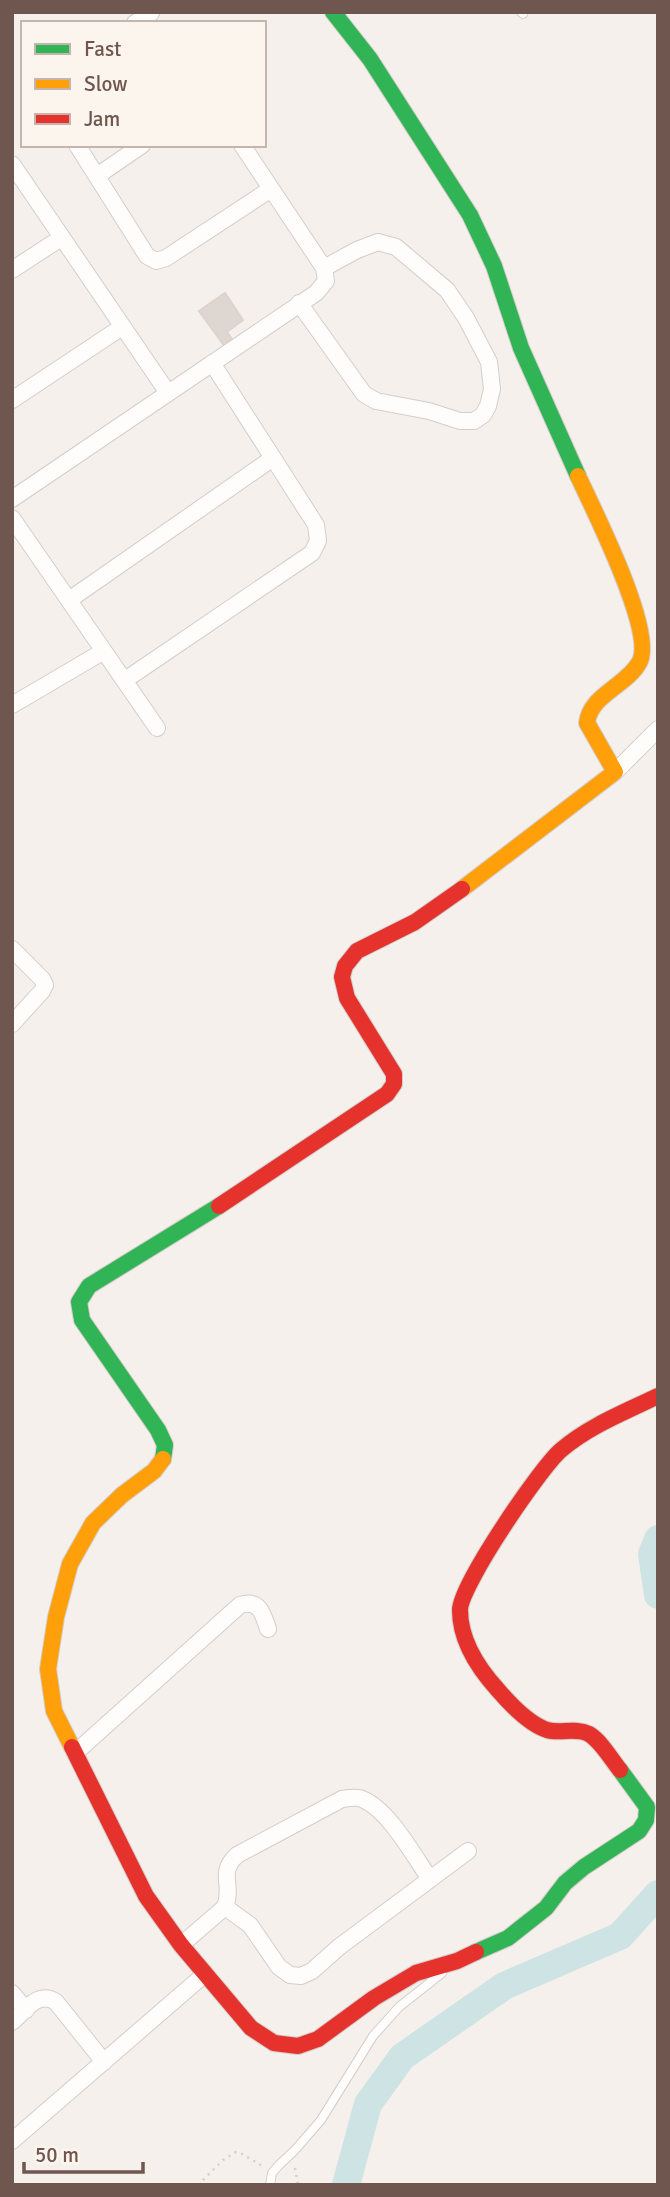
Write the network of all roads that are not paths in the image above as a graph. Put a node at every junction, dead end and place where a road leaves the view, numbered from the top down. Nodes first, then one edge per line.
1 (333, 12) edge
2 (79, 147) edge
3 (139, 147) edge
4 (243, 147) edge
5 (12, 164) edge
6 (97, 176) junction
7 (271, 189) junction
8 (61, 238) junction
9 (324, 268) junction
10 (12, 270) edge
11 (299, 303) junction
12 (122, 327) junction
13 (212, 363) junction
14 (168, 393) junction
15 (12, 400) edge
16 (273, 458) junction
17 (12, 499) edge
18 (12, 518) edge
19 (69, 600) junction
20 (104, 651) junction
21 (125, 680) junction
22 (12, 705) edge
23 (157, 728) dead end
24 (658, 729) edge
25 (615, 772) junction
26 (12, 949) edge
27 (12, 1024) edge
28 (658, 1396) edge
29 (268, 1629) dead end
30 (75, 1753) junction
31 (652, 1823) edge
32 (468, 1851) dead end
33 (430, 1879) junction
34 (225, 1907) junction
35 (181, 1945) junction
36 (457, 1961) junction
37 (205, 1973) junction
38 (12, 1993) edge
39 (26, 2010) junction
40 (12, 2022) edge
41 (104, 2063) junction
42 (12, 2141) edge
43 (270, 2185) edge

1 - 25 street
2 - 6 street
3 - 6 street
4 - 7 street
5 - 8 street
6 - 7 street
7 - 9 street
8 - 10 street
8 - 12 street
9 - 11 street
9 - 11 street
11 - 13 street
12 - 14 street
12 - 15 street
13 - 14 street
13 - 16 street
14 - 17 street
16 - 19 street
16 - 21 street
18 - 19 street
19 - 20 street
20 - 21 street
20 - 22 street
21 - 23 street
24 - 25 street
25 - 30 street
26 - 27 street
28 - 31 street
29 - 30 street
30 - 35 street
31 - 36 street
32 - 33 street
33 - 34 street
33 - 34 street
34 - 35 street
35 - 37 street
36 - 37 street
36 - 43 lane
37 - 41 street
38 - 39 street
39 - 40 street
39 - 41 street
41 - 42 street

